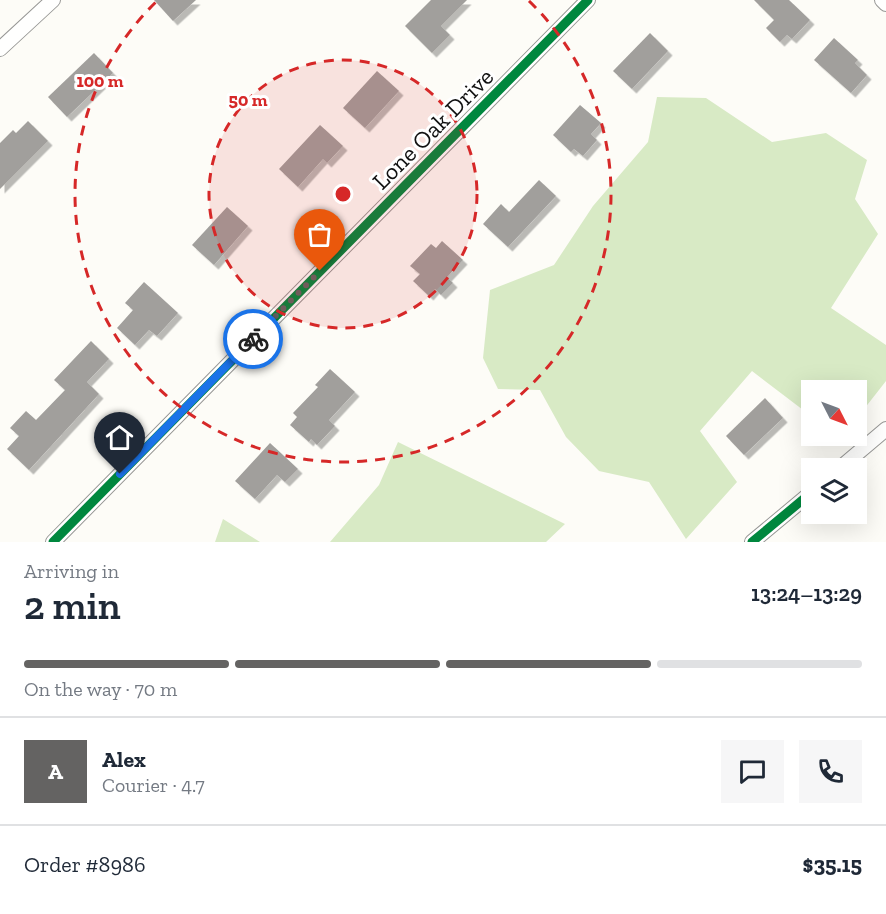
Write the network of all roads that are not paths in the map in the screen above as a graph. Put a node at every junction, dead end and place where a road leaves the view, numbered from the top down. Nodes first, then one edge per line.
1 (53, 0) edge
2 (588, 0) edge
3 (882, 0) edge
4 (886, 4) edge
5 (0, 49) edge
6 (886, 429) edge
7 (852, 458) edge
8 (801, 501) edge
9 (53, 542) edge
10 (752, 542) edge

1 - 5 street
2 - 9 street, Lone Oak Drive
3 - 4 street
6 - 7 street
8 - 10 street

